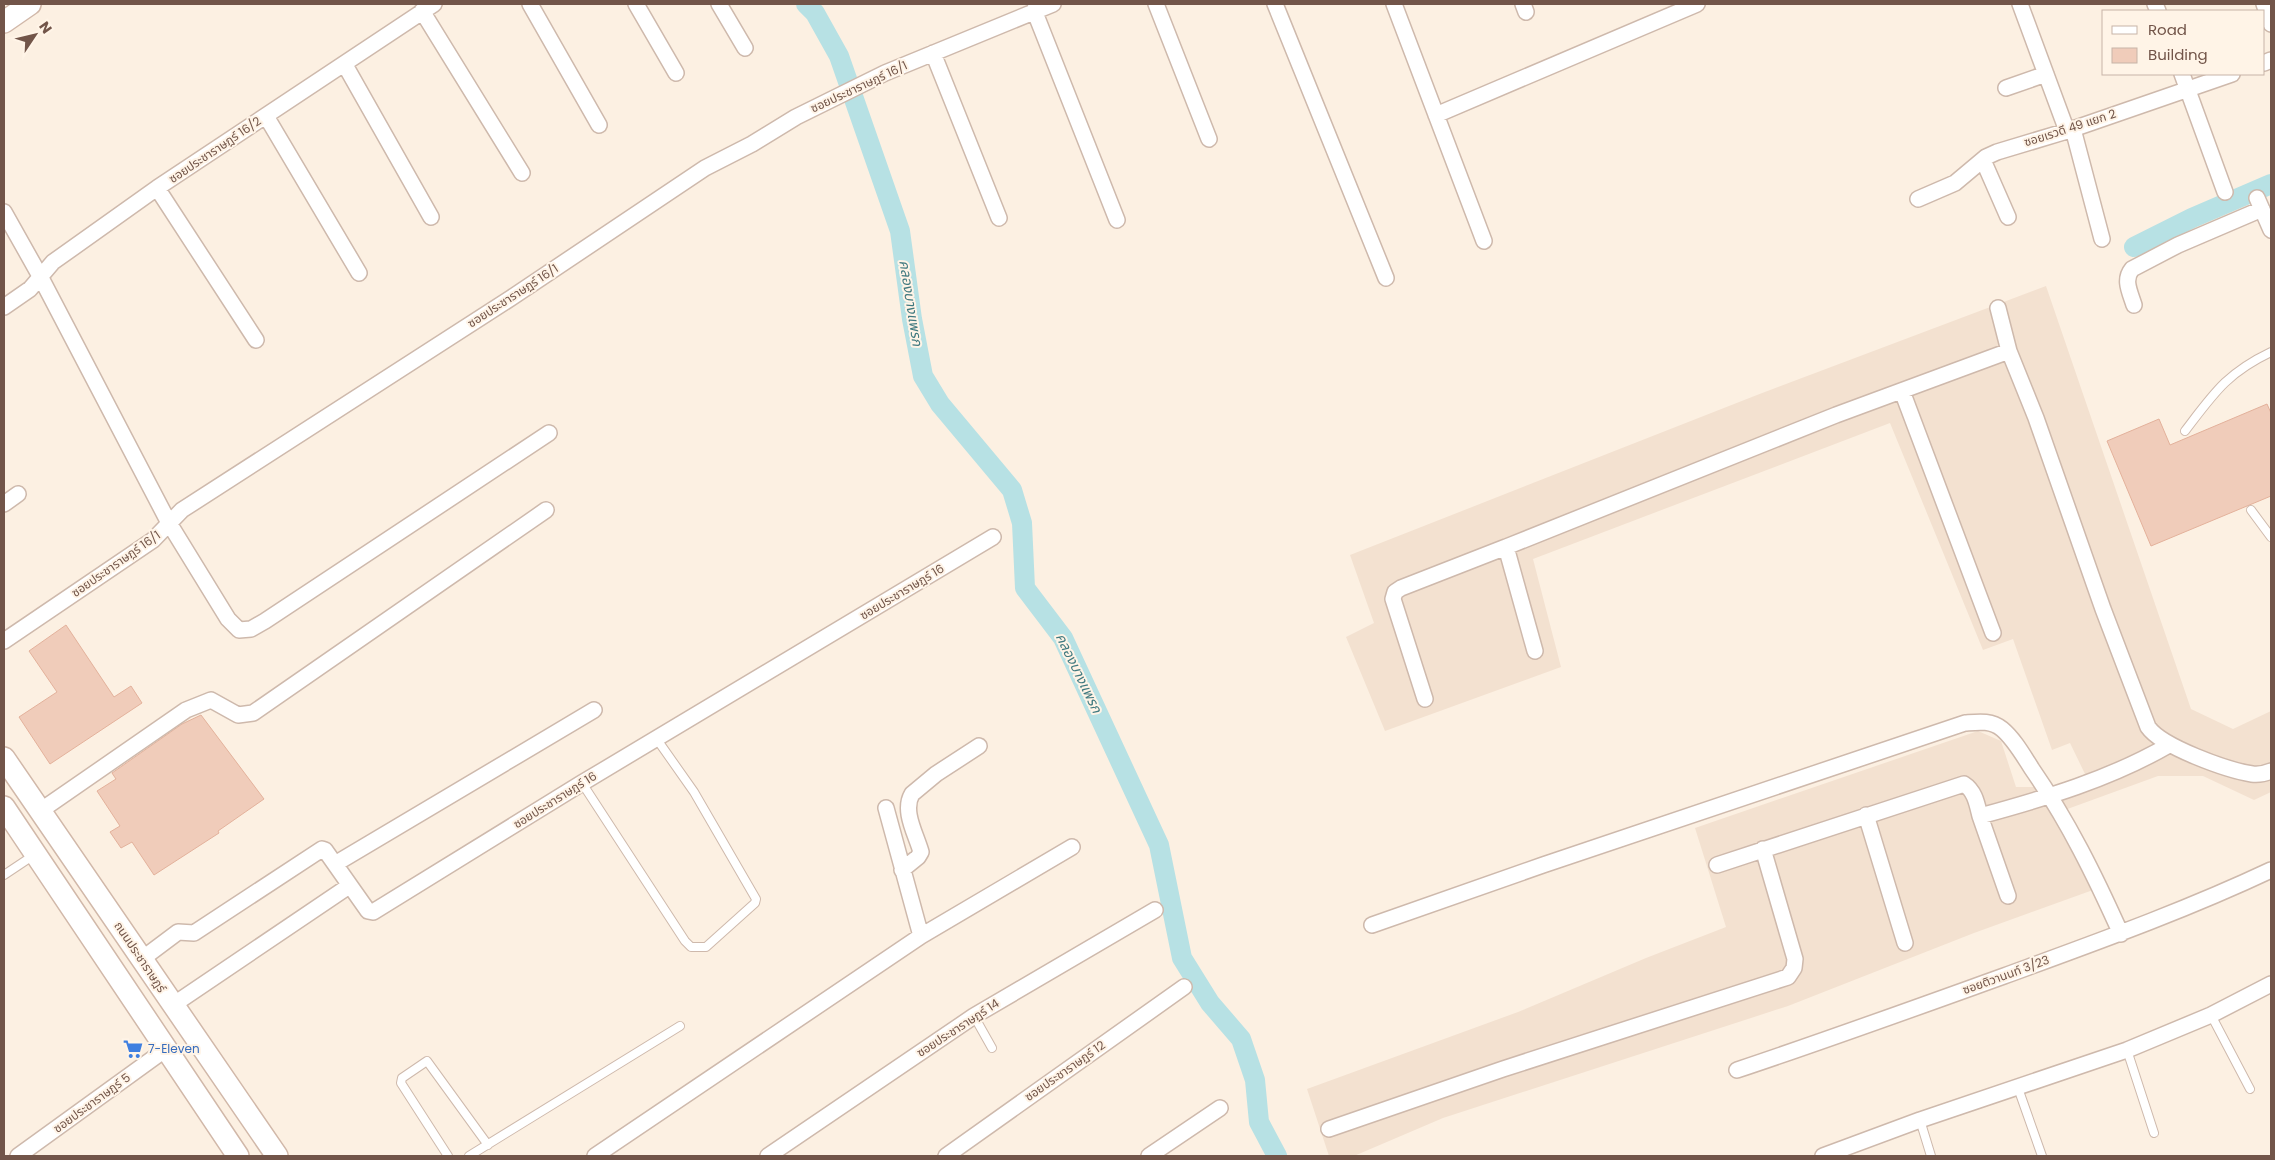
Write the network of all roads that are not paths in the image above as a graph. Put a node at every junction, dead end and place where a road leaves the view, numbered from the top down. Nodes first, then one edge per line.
1 (30, 4) edge
2 (530, 4) edge
3 (636, 4) edge
4 (719, 4) edge
5 (1053, 4) edge
6 (1156, 4) edge
7 (1275, 4) edge
8 (1394, 4) edge
9 (1697, 4) edge
10 (2020, 4) edge
11 (2264, 4) edge
12 (428, 8) edge
13 (1034, 10) junction
14 (4, 22) edge
15 (2271, 24) edge
16 (745, 48) dead end
17 (933, 53) junction
18 (345, 64) junction
19 (676, 73) dead end
20 (2046, 74) junction
21 (2182, 75) edge
22 (2229, 75) edge
23 (2006, 88) dead end
24 (2188, 89) junction
25 (1436, 115) junction
26 (266, 116) junction
27 (599, 125) dead end
28 (2070, 130) junction
29 (1209, 139) dead end
30 (1983, 160) junction
31 (522, 173) dead end
32 (157, 188) junction
33 (2225, 192) dead end
34 (1918, 199) dead end
35 (4, 212) edge
36 (431, 216) dead end
37 (2008, 216) dead end
38 (999, 218) dead end
39 (1117, 220) dead end
40 (2271, 230) edge
41 (2102, 238) dead end
42 (1484, 241) dead end
43 (359, 273) dead end
44 (40, 276) junction
45 (1386, 278) dead end
46 (2134, 304) dead end
47 (4, 306) edge
48 (1998, 308) dead end
49 (256, 340) dead end
50 (2009, 351) junction
51 (2271, 352) edge
52 (1902, 391) junction
53 (2185, 431) dead end
54 (548, 433) dead end
55 (18, 494) dead end
56 (4, 504) edge
57 (546, 510) dead end
58 (2251, 510) dead end
59 (169, 523) junction
60 (2271, 537) edge
61 (993, 538) dead end
62 (1506, 547) junction
63 (1993, 633) dead end
64 (4, 641) edge
65 (1535, 652) dead end
66 (1425, 700) dead end
67 (594, 710) dead end
68 (656, 738) junction
69 (2169, 744) junction
70 (979, 746) dead end
71 (4, 758) edge
72 (2271, 771) edge
73 (582, 783) junction
74 (2051, 796) junction
75 (4, 807) edge
76 (886, 808) dead end
77 (40, 811) junction
78 (1866, 815) junction
79 (1980, 816) junction
80 (1072, 847) dead end
81 (1763, 849) junction
82 (35, 854) junction
83 (335, 864) junction
84 (1717, 864) dead end
85 (902, 870) junction
86 (2271, 870) edge
87 (4, 875) edge
88 (349, 886) junction
89 (2008, 896) dead end
90 (1155, 910) dead end
91 (1372, 925) dead end
92 (2121, 934) junction
93 (921, 936) junction
94 (1905, 943) dead end
95 (142, 959) junction
96 (2271, 984) edge
97 (1184, 987) dead end
98 (173, 1005) junction
99 (2211, 1015) junction
100 (974, 1016) junction
101 (680, 1026) dead end
102 (992, 1048) dead end
103 (166, 1049) junction
104 (2127, 1050) junction
105 (1737, 1070) dead end
106 (2018, 1088) junction
107 (2250, 1089) dead end
108 (1220, 1108) dead end
109 (1920, 1120) junction
110 (1329, 1129) dead end
111 (2154, 1133) dead end
112 (488, 1145) junction
113 (18, 1156) edge
114 (238, 1156) edge
115 (277, 1156) edge
116 (448, 1156) edge
117 (469, 1156) edge
118 (595, 1156) edge
119 (768, 1156) edge
120 (946, 1156) edge
121 (1149, 1156) edge
122 (1823, 1156) edge
123 (1931, 1156) edge
124 (2042, 1156) edge

1 - 14 main road
2 - 27 street
3 - 19 street
4 - 16 street
5 - 13 street, ซอยประชาราษฎร์ 16/1
6 - 29 street
7 - 45 street
8 - 25 street
9 - 25 street
10 - 20 street
11 - 15 street
12 - 18 street, ซอยประชาราษฎร์ 16/2
12 - 31 street
13 - 17 street, ซอยประชาราษฎร์ 16/1
13 - 39 street
17 - 38 street
17 - 59 street, ซอยประชาราษฎร์ 16/1
18 - 26 street, ซอยประชาราษฎร์ 16/2
18 - 36 street
20 - 23 street
20 - 28 street
21 - 24 street
22 - 24 street, ซอยเรวดี 49 แยก 2
24 - 28 street, ซอยเรวดี 49 แยก 2
24 - 33 street
25 - 42 street
26 - 32 street, ซอยประชาราษฎร์ 16/2
26 - 43 street
28 - 30 street, ซอยเรวดี 49 แยก 2
28 - 41 street
30 - 34 street, ซอยเรวดี 49 แยก 2
30 - 37 street
32 - 44 street, ซอยประชาราษฎร์ 16/2
32 - 49 street
35 - 44 street
40 - 46 street
44 - 47 street, ซอยประชาราษฎร์ 16/2
44 - 59 street
48 - 50 street
50 - 52 street
50 - 69 street
51 - 53 lane
52 - 62 street
52 - 63 street
54 - 59 street
55 - 56 street
57 - 77 street
58 - 60 lane
59 - 64 street, ซอยประชาราษฎร์ 16/1
61 - 68 street, ซอยประชาราษฎร์ 16
62 - 65 street
62 - 66 street
67 - 83 street
68 - 73 street, ซอยประชาราษฎร์ 16
68 - 73 lane
69 - 72 street
69 - 74 street
70 - 85 street
71 - 77 main road, ถนนประชาราษฎร์
73 - 88 street, ซอยประชาราษฎร์ 16
74 - 79 street
74 - 91 street
74 - 92 street
75 - 82 main road
76 - 85 street
77 - 95 main road, ถนนประชาราษฎร์
78 - 79 street
78 - 81 street
78 - 94 street
79 - 89 street
80 - 93 street
81 - 84 street
81 - 110 street
82 - 87 lane
82 - 103 main road
83 - 88 street, ซอยประชาราษฎร์ 16
83 - 95 street, ซอยประชาราษฎร์ 16
85 - 93 street
86 - 92 street, ซอยติวานนท์ 3/23
88 - 98 street
90 - 100 street, ซอยประชาราษฏร์ 14
92 - 105 street, ซอยติวานนท์ 3/23
93 - 118 street
95 - 98 main road, ถนนประชาราษฎร์
96 - 99 street
97 - 120 street, ซอยประชาราษฏร์ 12
98 - 115 main road, ถนนประชาราษฎร์
99 - 104 street
99 - 107 lane
100 - 102 lane
100 - 119 street, ซอยประชาราษฏร์ 14
101 - 112 lane
103 - 113 street, ซอยประชาราษฏร์ 5
103 - 114 main road
104 - 106 street
104 - 111 lane
106 - 109 street
106 - 124 lane
108 - 121 street
109 - 122 street
109 - 123 lane
112 - 116 lane
112 - 117 lane

